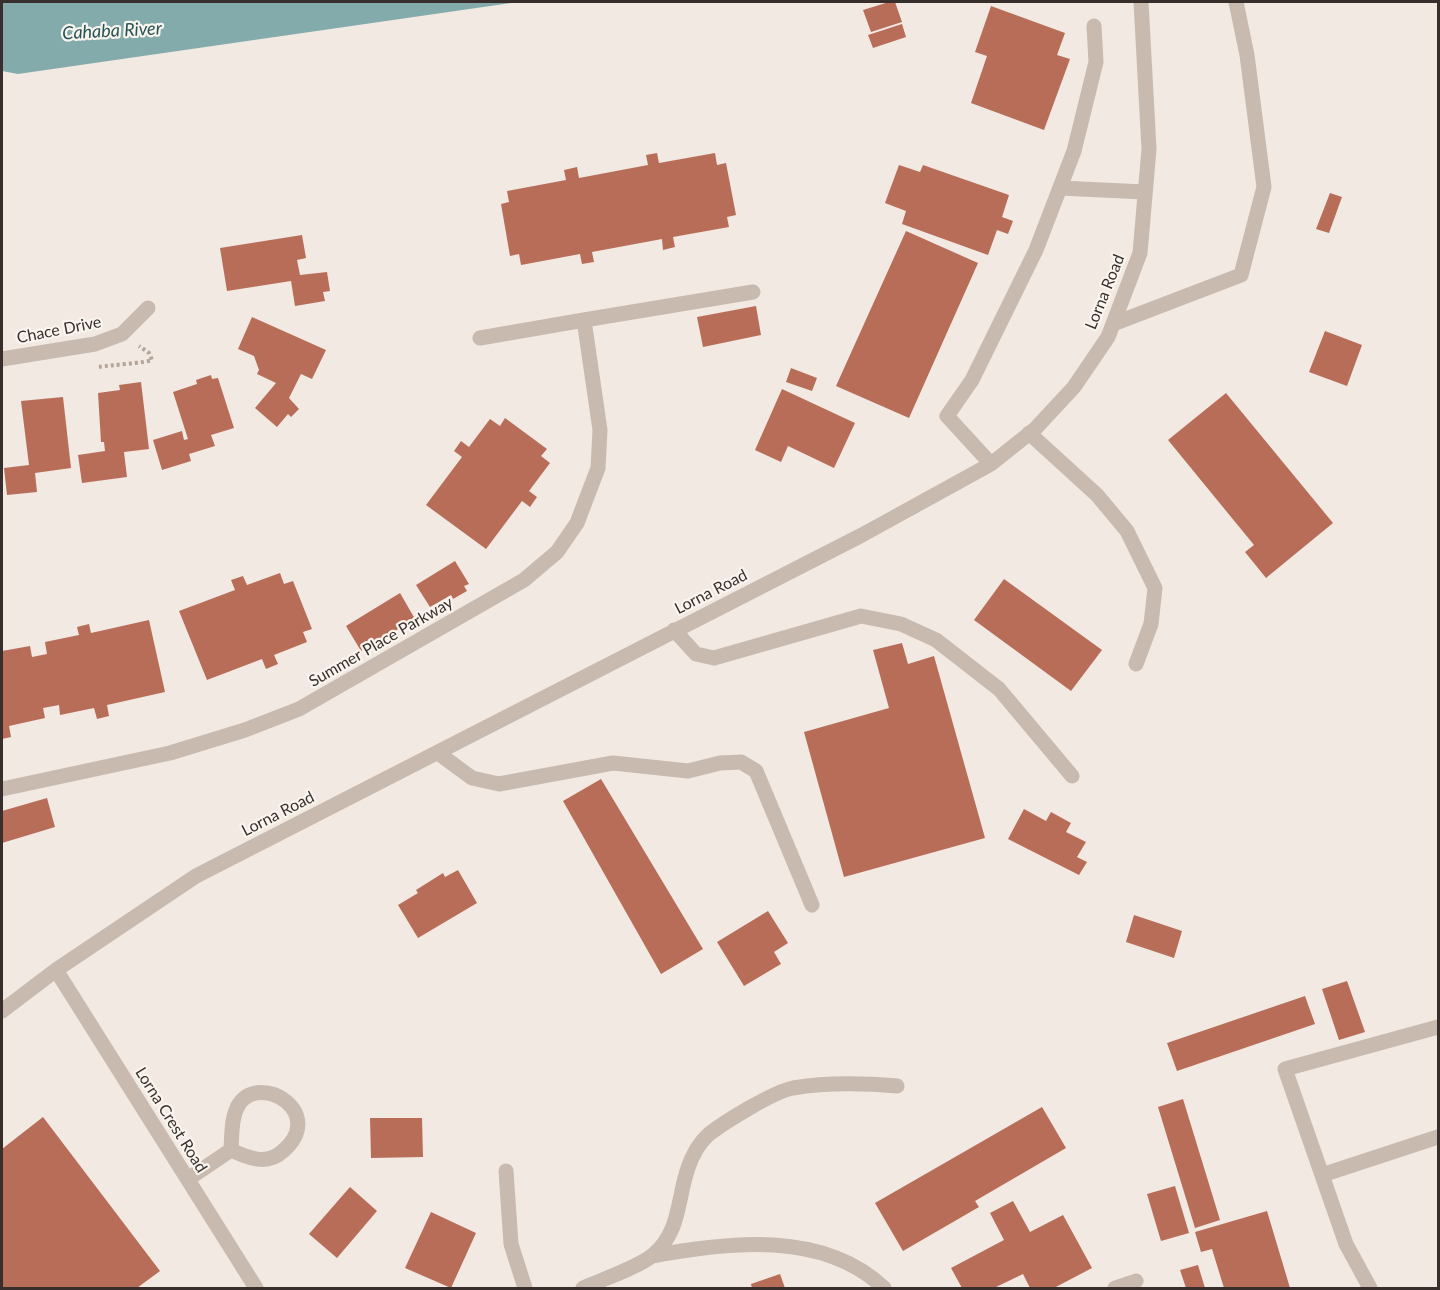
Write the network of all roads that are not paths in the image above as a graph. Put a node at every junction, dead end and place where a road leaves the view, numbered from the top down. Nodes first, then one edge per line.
1 (1141, 2) edge
2 (1236, 2) edge
3 (1094, 26) dead end
4 (1060, 188) junction
5 (1146, 192) junction
6 (753, 292) dead end
7 (148, 308) dead end
8 (584, 320) junction
9 (1113, 324) junction
10 (480, 338) dead end
11 (2, 359) edge
12 (1029, 433) junction
13 (991, 464) junction
14 (674, 630) junction
15 (1136, 664) dead end
16 (438, 753) junction
17 (1072, 776) dead end
18 (2, 789) edge
19 (812, 905) dead end
20 (56, 970) junction
21 (2, 1011) edge
22 (1438, 1027) edge
23 (897, 1086) dead end
24 (1438, 1137) edge
25 (231, 1150) junction
26 (506, 1172) dead end
27 (1322, 1175) junction
28 (188, 1179) junction
29 (652, 1256) junction
30 (1136, 1281) dead end
31 (256, 1288) edge
32 (525, 1288) edge
33 (583, 1288) edge
34 (884, 1288) edge
35 (1115, 1288) edge
36 (1370, 1288) edge

1 - 5 street, Lorna Road
2 - 9 street
3 - 4 street
4 - 5 street
4 - 13 street
5 - 9 street, Lorna Road
6 - 8 street
7 - 11 street, Chace Drive
8 - 10 street
8 - 18 street, Summer Place Parkway
9 - 12 street, Lorna Road
12 - 13 street, Lorna Road
12 - 15 street
13 - 14 street, Lorna Road
14 - 16 street, Lorna Road
14 - 17 street
16 - 19 street
16 - 20 street, Lorna Road
20 - 21 street, Lorna Road
20 - 28 street, Lorna Crest Road
22 - 27 street
23 - 29 street
24 - 27 street
25 - 25 street
25 - 28 street
26 - 32 street
27 - 36 street
28 - 31 street, Lorna Crest Road
29 - 33 street
29 - 34 street
30 - 35 street

